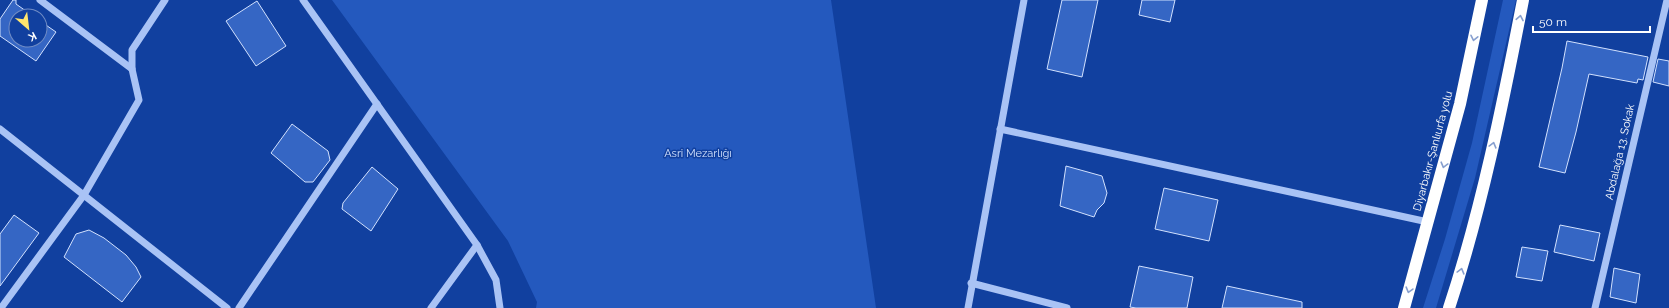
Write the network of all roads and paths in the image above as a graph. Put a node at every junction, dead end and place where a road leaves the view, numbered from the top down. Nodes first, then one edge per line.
1 (40, 0) edge
2 (165, 0) edge
3 (303, 0) edge
4 (1024, 0) edge
5 (1482, 0) edge
6 (1523, 0) edge
7 (1666, 0) edge
8 (132, 69) junction
9 (377, 104) junction
10 (0, 128) edge
11 (1000, 130) junction
12 (84, 195) junction
13 (1428, 222) junction
14 (477, 245) junction
15 (971, 283) junction
16 (3, 305) edge
17 (228, 308) edge
18 (239, 308) edge
19 (431, 308) edge
20 (500, 308) edge
21 (968, 308) edge
22 (1067, 308) edge
23 (1404, 308) edge
24 (1449, 308) edge
25 (1595, 308) edge

1 - 8 street
2 - 8 street
3 - 9 street
4 - 11 street
5 -> 13 highway, Diyarbakır-Şanlıurfa yolu
24 -> 6 highway
7 - 25 street, Abdalağa 13. Sokak
8 - 12 street
9 - 14 street
9 - 18 street
10 - 12 street
11 - 13 street
11 - 15 street
12 - 16 street
12 - 17 street
13 -> 23 highway, Diyarbakır-Şanlıurfa yolu
14 - 19 street
14 - 20 street
15 - 21 street
15 - 22 street

